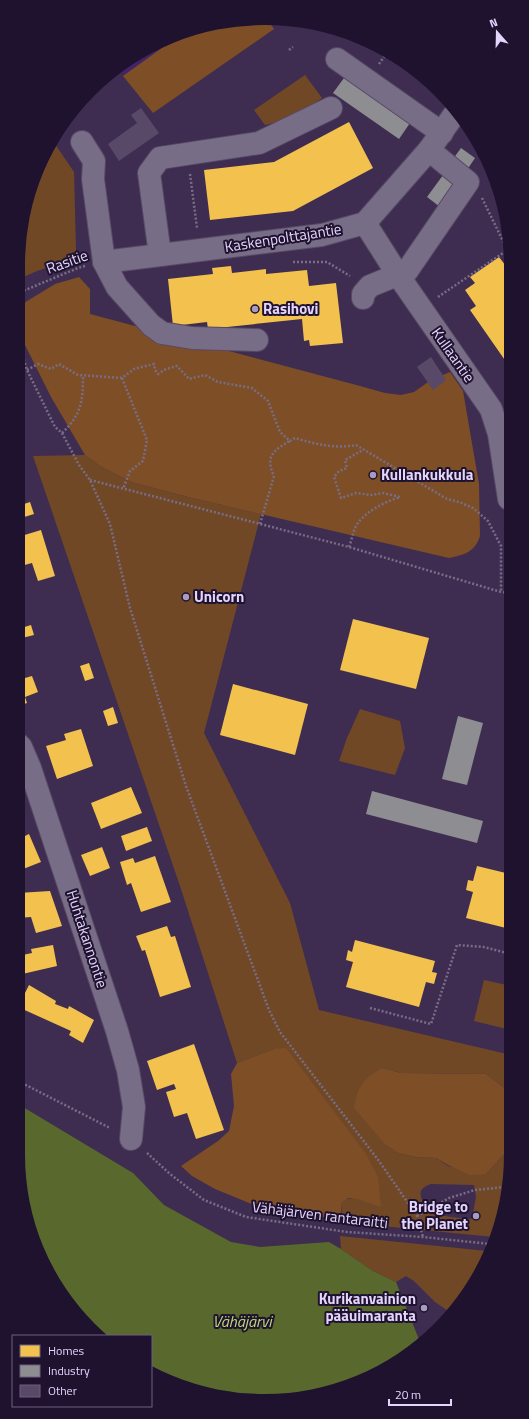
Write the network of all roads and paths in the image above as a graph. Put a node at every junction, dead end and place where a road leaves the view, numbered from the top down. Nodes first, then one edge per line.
1 (293, 48) dead end
2 (289, 50) dead end
3 (337, 59) dead end
4 (331, 108) dead end
5 (453, 117) edge
6 (442, 133) junction
7 (82, 142) dead end
8 (429, 150) junction
9 (188, 154) junction
10 (468, 182) junction
11 (365, 223) junction
12 (197, 228) dead end
13 (502, 239) edge
14 (503, 253) edge
15 (160, 255) junction
16 (104, 262) junction
17 (291, 262) dead end
18 (398, 275) junction
19 (25, 290) edge
20 (367, 292) joint
21 (432, 301) dead end
22 (257, 340) dead end
23 (25, 363) edge
24 (27, 370) junction
25 (83, 376) junction
26 (122, 378) junction
27 (62, 433) junction
28 (290, 441) junction
29 (363, 450) junction
30 (504, 464) edge
31 (90, 480) junction
32 (123, 489) junction
33 (260, 524) junction
34 (349, 547) junction
35 (502, 592) joint
36 (25, 756) edge
37 (504, 952) edge
38 (370, 1008) dead end
39 (25, 1085) edge
40 (131, 1139) junction
41 (502, 1187) edge
42 (417, 1216) junction
43 (423, 1237) junction
44 (487, 1244) edge

1 - 2 path
3 - 6 street
4 - 9 street
5 - 6 street
6 - 8 street
7 - 16 street
8 - 10 street
8 - 11 street
9 - 12 path
9 - 15 street
10 - 13 path
10 - 18 street
11 - 15 street, Kaskenpolttajantie
11 - 18 street, Kullaantie
14 - 21 path
15 - 16 street, Kaskenpolttajantie
16 - 19 path, Rasitie
16 - 22 street
17 - 20 path
18 - 20 street
18 - 30 street, Kullaantie
23 - 24 path
24 - 25 path
24 - 27 path
25 - 26 path
25 - 27 path
26 - 28 path
26 - 32 path
27 - 31 path
28 - 29 path
28 - 33 path
29 - 34 path
29 - 35 path
31 - 32 path
31 - 42 path
32 - 33 path
33 - 34 path
34 - 35 path
36 - 40 street, Huhtakannontie
37 - 38 path
39 - 40 path, Vähäjärven rantaraitti
40 - 43 path, Vähäjärven rantaraitti
41 - 42 path
42 - 43 path
43 - 44 path, Vähäjärven rantaraitti

